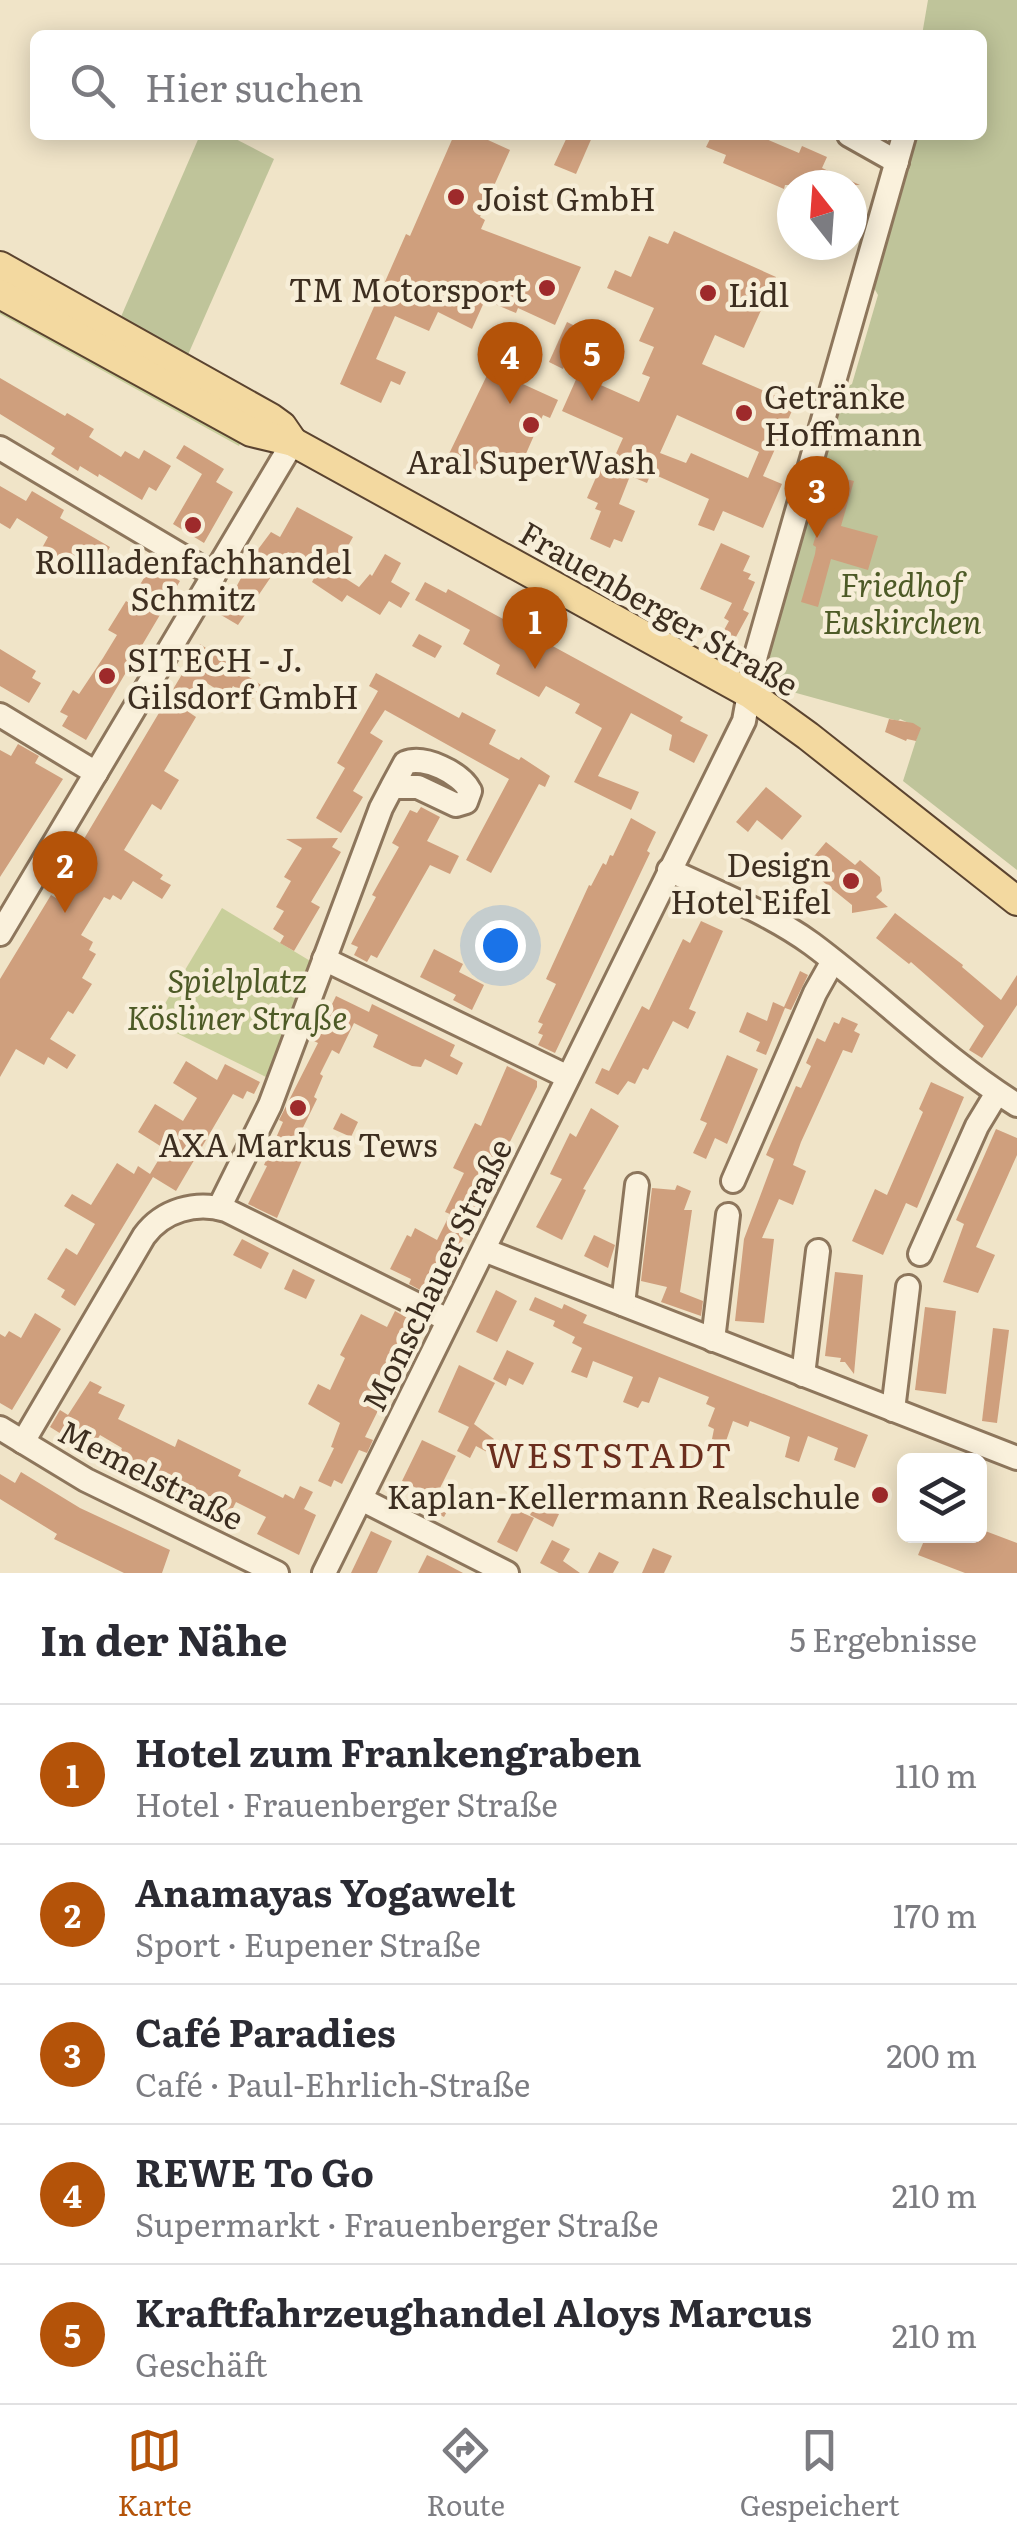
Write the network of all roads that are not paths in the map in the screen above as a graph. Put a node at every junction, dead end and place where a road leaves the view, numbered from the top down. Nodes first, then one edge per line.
1 (859, 140) edge
2 (903, 140) edge
3 (897, 162) junction
4 (0, 266) edge
5 (0, 294) edge
6 (293, 442) junction
7 (0, 448) edge
8 (214, 575) junction
9 (750, 694) junction
10 (0, 715) edge
11 (96, 773) junction
12 (392, 787) dead end
13 (669, 870) junction
14 (1017, 901) edge
15 (0, 934) edge
16 (324, 960) junction
17 (833, 961) junction
18 (568, 1077) junction
19 (996, 1093) junction
20 (1017, 1106) edge
21 (733, 1181) dead end
22 (637, 1185) dead end
23 (219, 1208) junction
24 (728, 1215) dead end
25 (484, 1250) junction
26 (818, 1252) dead end
27 (920, 1254) dead end
28 (908, 1287) dead end
29 (623, 1304) junction
30 (448, 1320) junction
31 (714, 1340) junction
32 (803, 1375) junction
33 (893, 1410) junction
34 (0, 1428) edge
35 (23, 1442) junction
36 (1017, 1458) edge
37 (361, 1498) junction
38 (276, 1573) edge
39 (324, 1573) edge
40 (507, 1573) edge

1 - 3 street
2 - 3 street, Monschauer Straße
3 - 9 street, Monschauer Straße
4 - 6 main road, Frauenberger Straße
5 - 6 main road, Frauenberger Straße
6 - 8 street
6 - 9 main road, Frauenberger Straße
7 - 8 street
8 - 11 street
9 - 13 street, Monschauer Straße
9 - 14 main road, Frauenberger Straße
10 - 11 street
11 - 15 street
12 - 16 street
13 - 17 street
13 - 18 street, Monschauer Straße
16 - 18 street
16 - 23 street
17 - 19 street
17 - 21 street
18 - 25 street, Monschauer Straße
19 - 20 street
19 - 27 street
22 - 29 street
23 - 30 street
23 - 35 street
24 - 31 street
25 - 29 street
25 - 30 street, Monschauer Straße
26 - 32 street
28 - 33 street
29 - 31 street
30 - 37 street, Monschauer Straße
31 - 32 street
32 - 33 street
33 - 36 street
34 - 35 street, Memelstraße
35 - 38 street, Memelstraße
37 - 39 street, Monschauer Straße
37 - 40 street

